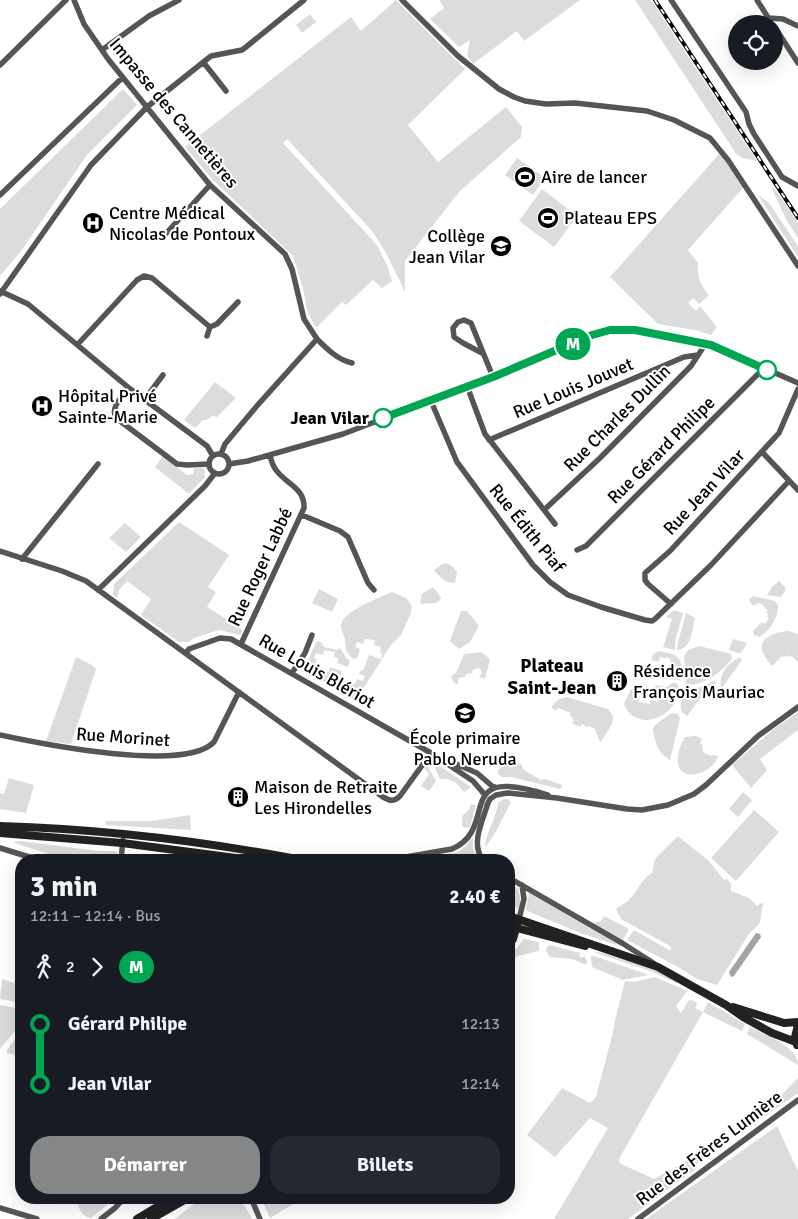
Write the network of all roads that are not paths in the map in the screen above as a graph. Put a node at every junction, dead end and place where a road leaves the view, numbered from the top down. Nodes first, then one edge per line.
1 (66, 0) edge
2 (179, 0) edge
3 (304, 0) edge
4 (402, 0) edge
5 (671, 0) edge
6 (757, 0) edge
7 (77, 1) edge
8 (766, 15) edge
9 (783, 19) edge
10 (798, 26) edge
11 (783, 40) edge
12 (102, 50) junction
13 (204, 63) junction
14 (798, 63) edge
15 (0, 65) edge
16 (122, 78) junction
17 (226, 91) dead end
18 (147, 108) junction
19 (210, 185) junction
20 (798, 186) edge
21 (0, 195) edge
22 (162, 239) dead end
23 (798, 266) edge
24 (1, 292) edge
25 (238, 302) dead end
26 (210, 326) junction
27 (207, 336) dead end
28 (317, 339) junction
29 (78, 344) junction
30 (706, 344) junction
31 (482, 352) junction
32 (698, 355) junction
33 (352, 363) dead end
34 (764, 368) junction
35 (162, 375) dead end
36 (493, 377) junction
37 (798, 383) edge
38 (467, 386) junction
39 (129, 388) junction
40 (798, 389) edge
41 (145, 399) junction
42 (431, 401) junction
43 (489, 440) junction
44 (762, 452) junction
45 (221, 454) junction
46 (270, 455) junction
47 (213, 456) junction
48 (98, 464) dead end
49 (208, 464) junction
50 (229, 464) junction
51 (215, 473) junction
52 (789, 481) junction
53 (798, 490) edge
54 (544, 510) junction
55 (302, 516) junction
56 (555, 524) dead end
57 (577, 550) dead end
58 (0, 551) edge
59 (22, 558) junction
60 (98, 590) junction
61 (374, 590) dead end
62 (671, 604) junction
63 (312, 635) dead end
64 (241, 644) junction
65 (186, 653) junction
66 (292, 673) junction
67 (239, 692) junction
68 (798, 707) edge
69 (0, 735) edge
70 (430, 754) junction
71 (490, 790) junction
72 (557, 798) junction
73 (487, 805) junction
74 (0, 826) edge
75 (0, 833) edge
76 (125, 839) junction
77 (210, 844) junction
78 (0, 848) edge
79 (253, 851) junction
80 (20, 854) edge
81 (124, 854) edge
82 (208, 854) edge
83 (212, 854) edge
84 (252, 854) edge
85 (269, 854) edge
86 (426, 854) edge
87 (480, 854) edge
88 (515, 882) edge
89 (522, 886) junction
90 (515, 918) edge
91 (519, 919) junction
92 (515, 925) edge
93 (515, 928) edge
94 (595, 946) junction
95 (658, 967) junction
96 (726, 1005) junction
97 (798, 1023) edge
98 (797, 1045) edge
99 (798, 1100) edge
100 (119, 1204) edge
101 (162, 1204) edge
102 (177, 1204) edge
103 (254, 1204) edge
104 (0, 1208) edge
105 (37, 1219) edge
106 (101, 1219) edge
107 (138, 1219) edge
108 (151, 1219) edge
109 (260, 1219) edge
110 (638, 1219) edge

1 - 15 street
2 - 12 street
3 - 13 street
4 - 23 street
5 - 20 street
6 - 8 street
7 - 12 street, Impasse des Cannetières
9 - 10 street
11 - 14 street
12 - 16 street, Impasse des Cannetières
13 - 17 street
13 - 18 street
16 - 18 street, Impasse des Cannetières
16 - 21 street
18 - 19 street, Impasse des Cannetières
18 - 24 street
19 - 22 street
19 - 28 street, Impasse des Cannetières
24 - 29 street
25 - 26 street
26 - 27 street
26 - 29 street
28 - 33 street, Impasse des Cannetières
28 - 45 street
29 - 39 street
30 - 32 street, Rue Charles Dullin
30 - 34 street
30 - 36 street
31 - 31 street
31 - 36 street
32 - 43 street, Rue Louis Jouvet
32 - 54 street, Rue Charles Dullin
34 - 37 street
34 - 57 street, Rue Gérard Philipe
35 - 41 street
36 - 38 street
38 - 42 street
38 - 43 street
39 - 41 street
39 - 49 street
40 - 44 street, Rue Jean Vilar
41 - 47 street
42 - 46 street
42 - 62 street, Rue Édith Piaf
43 - 54 street
44 - 52 street
44 - 62 street, Rue Jean Vilar
45 - 47 street
45 - 50 street
46 - 50 street
46 - 55 street, Rue Roger Labbé
47 - 49 street
48 - 59 street
49 - 51 street
50 - 51 street
51 - 60 street
52 - 53 street
52 - 62 street
54 - 56 street
55 - 61 street
55 - 64 street, Rue Roger Labbé
58 - 59 street
59 - 60 street
60 - 65 street
63 - 66 street
64 - 65 street, Rue Louis Blériot
64 - 66 street, Rue Louis Blériot
65 - 67 street
66 - 70 street, Rue Louis Blériot
67 - 69 street, Rue Morinet
67 - 70 street
68 - 72 street
70 - 71 street, Rue Louis Blériot
70 - 71 street, Rue Louis Blériot
71 - 72 street
71 - 73 street
71 - 86 street
72 - 73 street
73 - 87 street
74 - 76 main road
75 - 76 main road
76 - 77 main road
76 - 81 street
76 - 82 main road
77 - 79 main road
77 - 83 main road
78 - 80 street
79 - 84 main road
79 - 85 main road
88 - 89 street
89 - 91 street
89 - 95 street
90 - 91 main road
91 - 92 main road
91 - 94 main road
93 - 94 main road
94 - 95 main road
95 - 96 main road
96 - 97 main road
96 - 98 main road
97 - 98 main road
99 - 110 street, Rue des Frères Lumière
100 - 106 street
101 - 107 main road
102 - 108 main road
103 - 109 street
104 - 105 street

